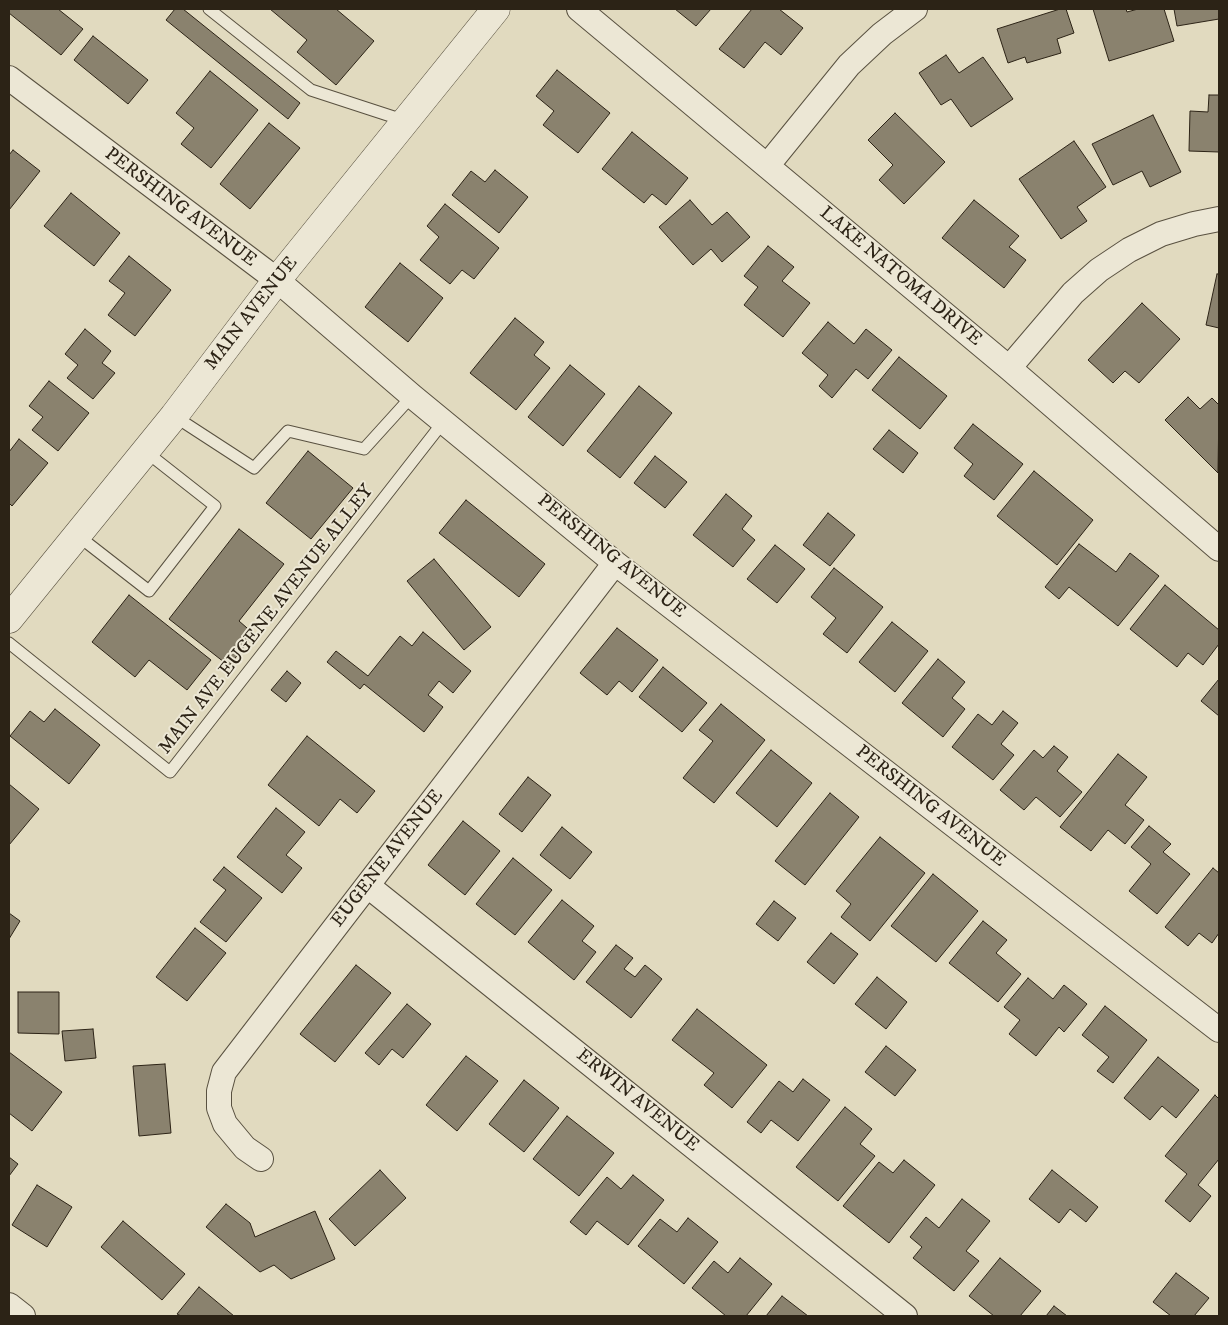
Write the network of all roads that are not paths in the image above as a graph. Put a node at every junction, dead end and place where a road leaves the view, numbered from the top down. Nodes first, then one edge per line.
1 (209, 9) edge
2 (496, 9) edge
3 (579, 9) edge
4 (915, 9) edge
5 (9, 78) edge
6 (406, 121) junction
7 (767, 166) junction
8 (1219, 220) edge
9 (277, 280) junction
10 (1009, 368) junction
11 (412, 396) junction
12 (174, 416) junction
13 (444, 421) junction
14 (145, 451) junction
15 (77, 535) junction
16 (1219, 549) edge
17 (615, 563) junction
18 (9, 619) edge
19 (9, 643) edge
20 (368, 886) junction
21 (1219, 1030) edge
22 (261, 1159) dead end
23 (9, 1305) edge
24 (23, 1316) edge
25 (905, 1316) edge

1 - 6 lane
2 - 6 street, MAIN AVENUE
3 - 7 street, LAKE NATOMA DRIVE
4 - 7 street
5 - 9 street, PERSHING AVENUE
6 - 9 street, MAIN AVENUE
7 - 10 street, LAKE NATOMA DRIVE
8 - 10 street
9 - 11 street, PERSHING AVENUE
9 - 12 street, MAIN AVENUE
10 - 16 street, LAKE NATOMA DRIVE
11 - 12 lane
11 - 13 street, PERSHING AVENUE
12 - 14 street, MAIN AVENUE
13 - 17 street, PERSHING AVENUE
13 - 19 lane, MAIN AVE EUGENE AVENUE ALLEY
14 - 15 street, MAIN AVENUE
14 - 15 lane
15 - 18 street, MAIN AVENUE
17 - 20 street, EUGENE AVENUE
17 - 21 street, PERSHING AVENUE
20 - 22 street, EUGENE AVENUE
20 - 25 street, ERWIN AVENUE
23 - 24 street

